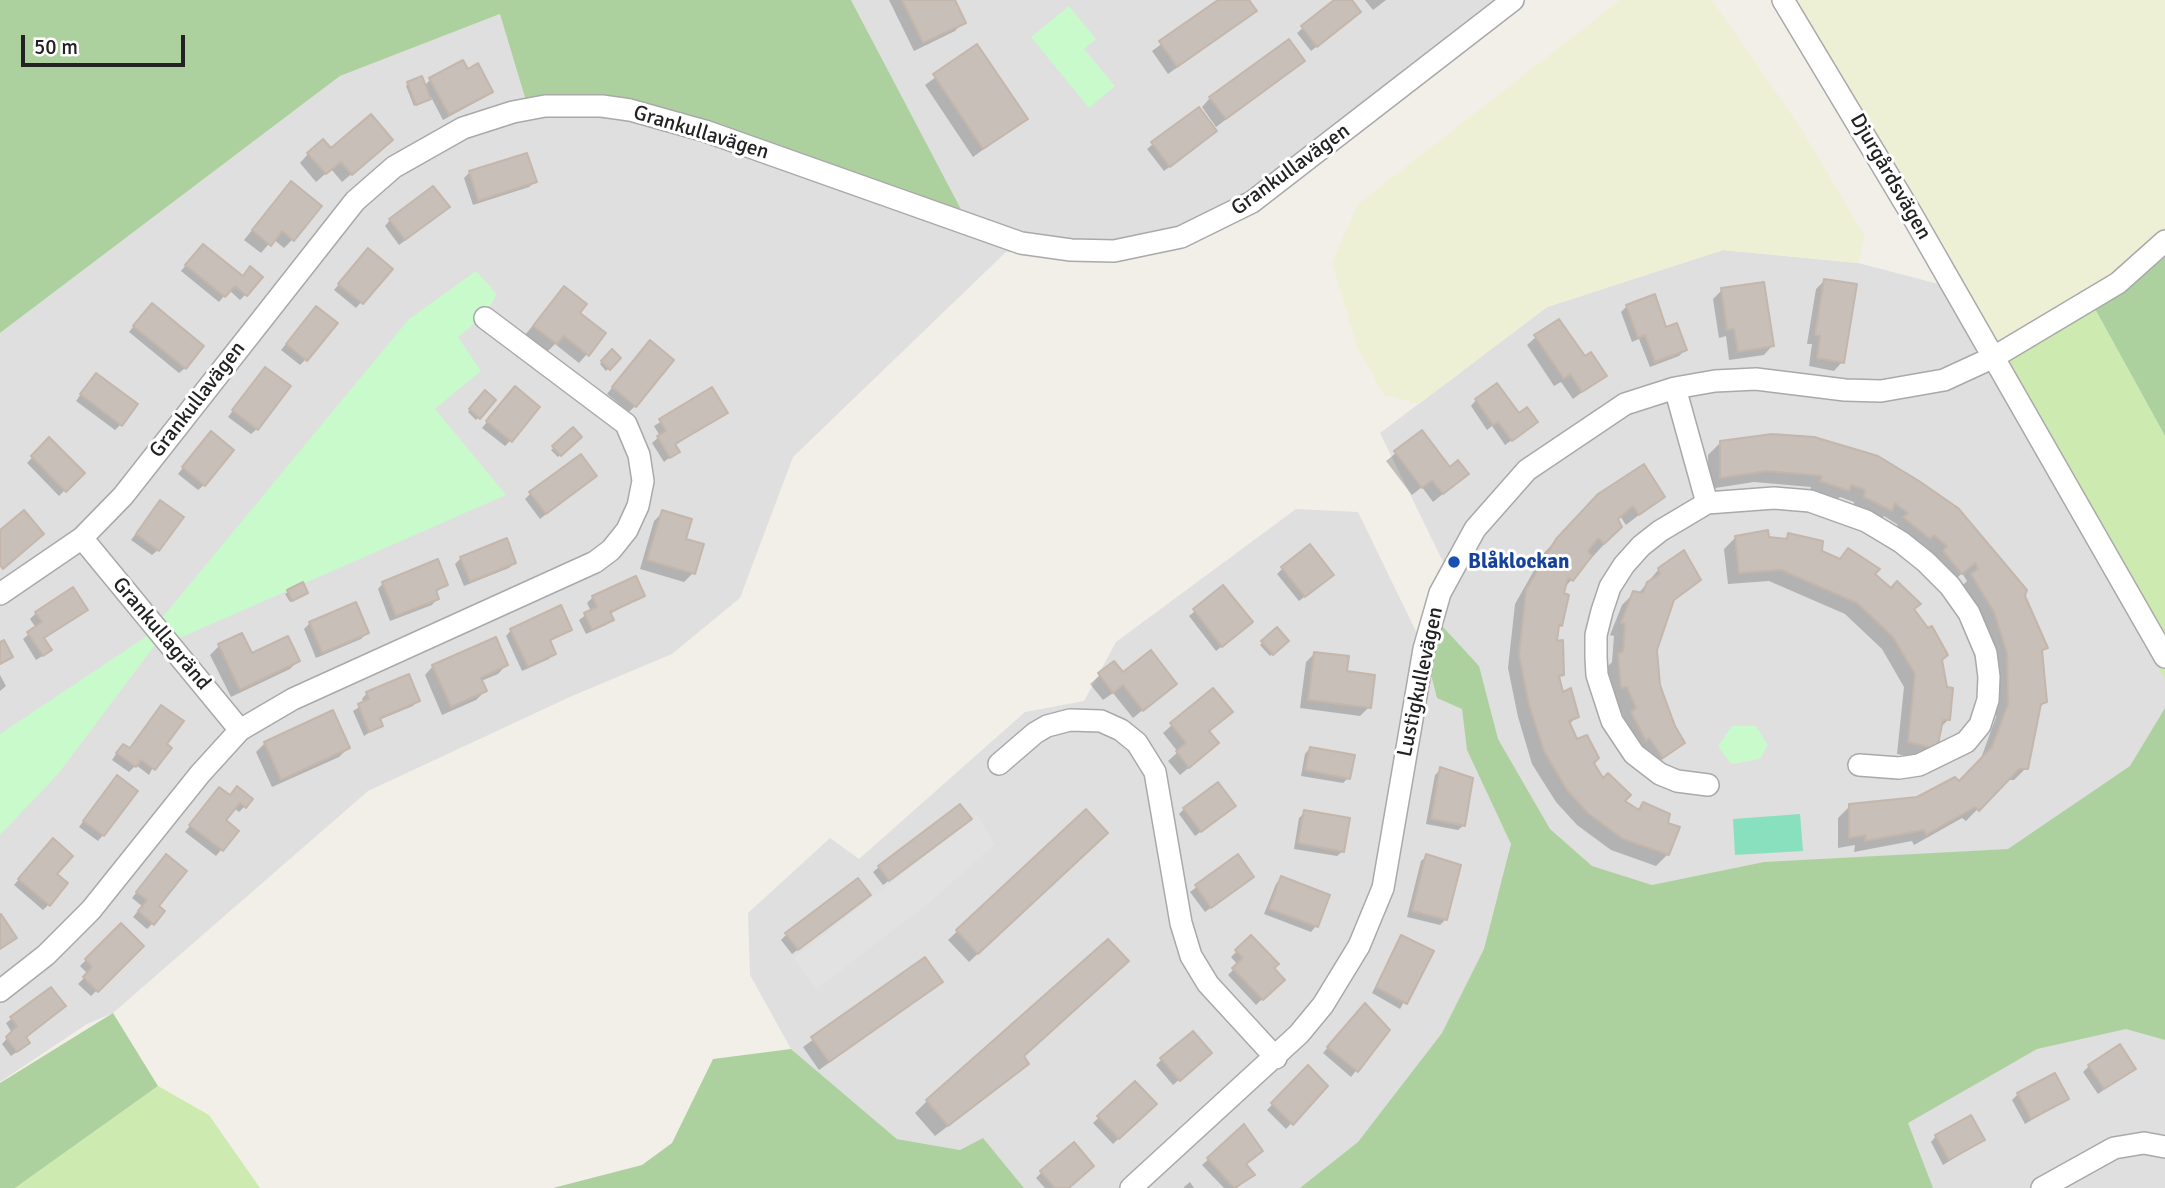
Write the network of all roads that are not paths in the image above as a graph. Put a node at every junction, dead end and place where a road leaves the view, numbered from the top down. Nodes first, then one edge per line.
1 (1513, 0) edge
2 (1783, 0) edge
3 (2165, 241) edge
4 (485, 318) dead end
5 (1994, 356) junction
6 (1675, 388) junction
7 (1707, 503) junction
8 (82, 538) junction
9 (0, 594) edge
10 (2165, 657) edge
11 (240, 730) junction
12 (999, 764) dead end
13 (1859, 765) dead end
14 (1708, 785) dead end
15 (0, 991) edge
16 (1276, 1058) junction
17 (2165, 1147) edge
18 (1131, 1188) edge
19 (2042, 1188) edge

1 - 8 street, Grankullavägen
2 - 5 street, Djurgårdsvägen
3 - 5 street
4 - 11 street
5 - 6 street, Lustigkullevägen
5 - 10 street, Djurgårdsvägen
6 - 7 street
6 - 16 street, Lustigkullevägen
7 - 13 street
7 - 14 street
8 - 9 street, Grankullavägen
8 - 11 street, Grankullagränd
11 - 15 street
12 - 16 street
16 - 18 street, Lustigkullevägen
17 - 19 street

